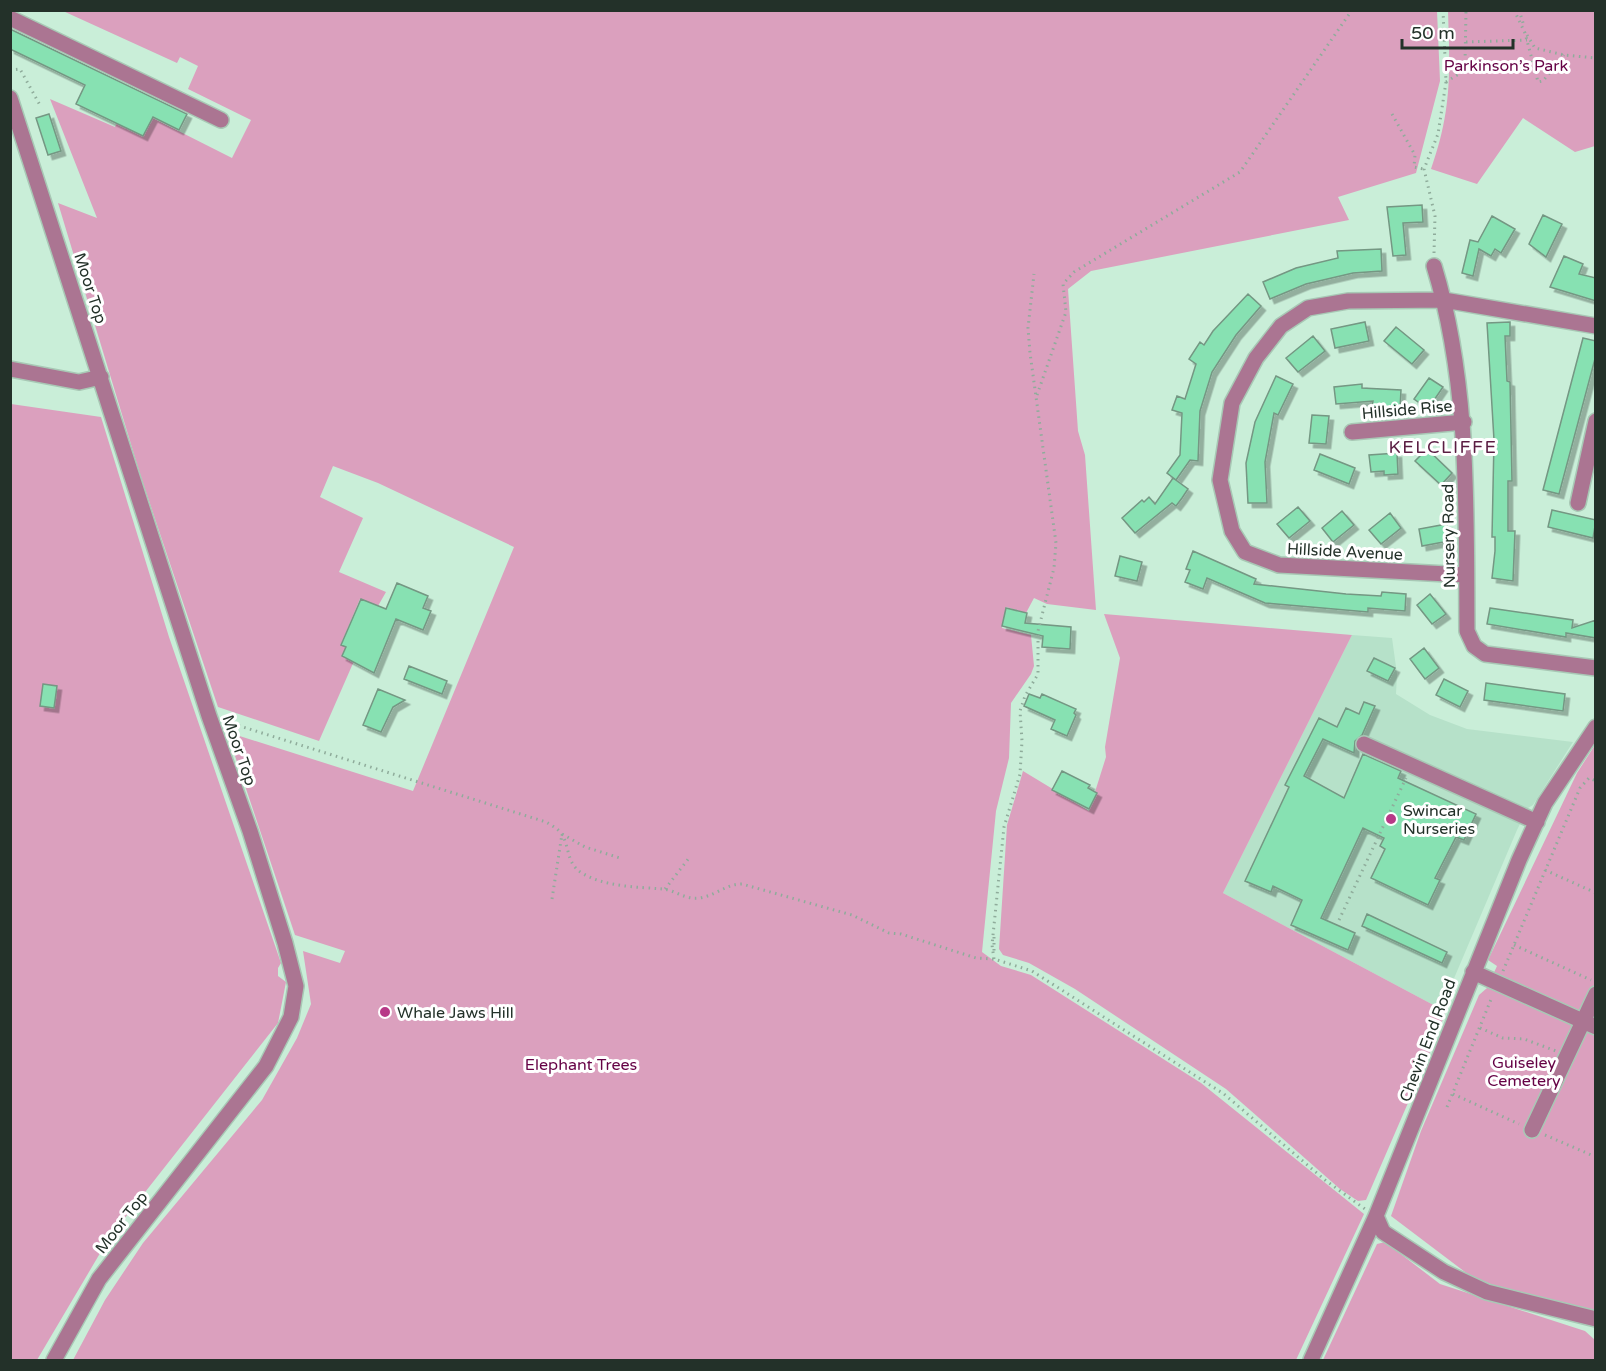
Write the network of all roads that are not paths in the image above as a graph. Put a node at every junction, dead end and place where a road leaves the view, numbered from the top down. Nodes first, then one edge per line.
1 (10, 18) edge
2 (10, 98) edge
3 (221, 120) dead end
4 (1434, 266) road end
5 (1444, 300) junction
6 (1596, 326) edge
7 (10, 369) edge
8 (101, 377) junction
9 (1596, 421) edge
10 (1464, 422) junction
11 (1352, 432) dead end
12 (1578, 504) dead end
13 (1467, 575) junction
14 (1596, 668) edge
15 (1591, 733) edge
16 (1364, 744) dead end
17 (1537, 822) junction
18 (1473, 972) junction
19 (1596, 994) edge
20 (1589, 1024) edge
21 (1533, 1130) dead end
22 (1376, 1216) junction
23 (1596, 1319) edge
24 (54, 1360) edge
25 (1311, 1360) edge

1 - 3 street
2 - 8 street, Moor Top
4 - 5 street, Nursery Road
5 - 6 street, Hillside Avenue
5 - 10 street, Nursery Road
5 - 13 street, Hillside Avenue
7 - 8 street
8 - 24 street, Moor Top
9 - 12 street
10 - 11 street, Hillside Rise
10 - 13 street, Nursery Road
13 - 14 street, Nursery Road
15 - 17 street, Chevin End Road
16 - 17 street
17 - 18 street, Chevin End Road
18 - 20 street
18 - 22 street, Chevin End Road
19 - 20 street
20 - 21 street
22 - 23 street
22 - 25 street, Chevin End Road

